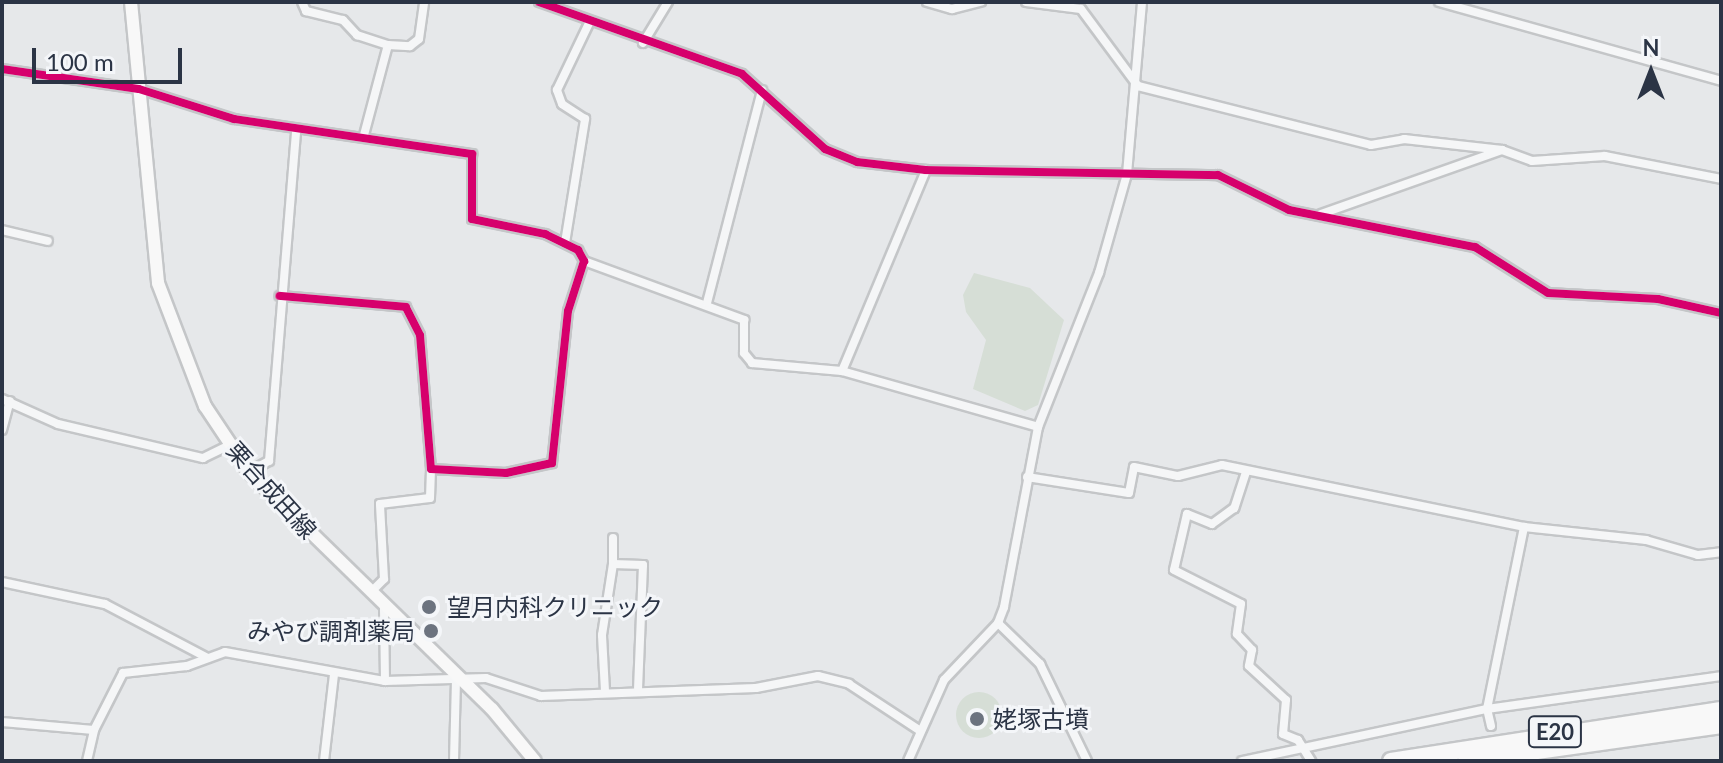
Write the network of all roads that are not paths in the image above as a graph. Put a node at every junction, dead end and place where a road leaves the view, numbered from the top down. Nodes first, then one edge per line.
1 (131, 2) edge
2 (302, 2) edge
3 (424, 2) edge
4 (539, 2) edge
5 (668, 2) edge
6 (927, 2) edge
7 (981, 2) edge
8 (1026, 2) edge
9 (1142, 2) edge
10 (1439, 2) edge
11 (962, 3) edge
12 (590, 21) junction
13 (643, 43) junction
14 (388, 45) junction
15 (2, 69) edge
16 (1721, 81) edge
17 (1138, 86) junction
18 (139, 89) junction
19 (762, 90) junction
20 (296, 130) junction
21 (364, 135) junction
22 (1502, 150) junction
23 (926, 170) junction
24 (1127, 174) junction
25 (1721, 179) edge
26 (1319, 214) junction
27 (2, 230) edge
28 (48, 241) dead end
29 (565, 243) junction
30 (584, 261) junction
31 (279, 296) junction
32 (707, 303) junction
33 (1721, 313) edge
34 (842, 371) junction
35 (6, 400) edge
36 (1038, 427) junction
37 (2, 430) edge
38 (230, 445) junction
39 (431, 469) junction
40 (249, 472) junction
41 (1246, 472) junction
42 (1027, 477) junction
43 (1524, 527) junction
44 (613, 538) dead end
45 (1721, 552) edge
46 (613, 564) junction
47 (2, 582) edge
48 (372, 591) junction
49 (383, 603) junction
50 (998, 623) junction
51 (208, 658) junction
52 (334, 674) junction
53 (1721, 676) edge
54 (460, 679) junction
55 (385, 681) junction
56 (638, 688) junction
57 (605, 691) junction
58 (1487, 709) junction
59 (1721, 710) edge
60 (2, 722) edge
61 (1721, 725) edge
62 (1491, 726) dead end
63 (94, 730) junction
64 (919, 730) junction
65 (1304, 746) junction
66 (87, 761) edge
67 (324, 761) edge
68 (454, 761) edge
69 (535, 761) edge
70 (908, 761) edge
71 (1087, 761) edge
72 (1242, 761) edge
73 (1311, 761) edge
74 (1391, 761) edge
75 (1466, 761) edge

1 - 18 main road, 栗合成田線
2 - 14 street
3 - 14 street
4 - 12 street
5 - 13 street
6 - 11 street
7 - 11 street
8 - 17 street
9 - 17 street
10 - 16 street
12 - 13 street
12 - 29 street
13 - 19 street
14 - 21 street
15 - 18 street
17 - 22 street
17 - 24 street
18 - 20 street
18 - 38 main road, 栗合成田線
19 - 23 street
19 - 32 street
20 - 21 street
20 - 31 street
21 - 29 street
22 - 25 street
22 - 26 street
23 - 24 street
23 - 34 street
24 - 26 street
24 - 36 street
26 - 33 street
27 - 28 street
29 - 30 street
30 - 32 street
30 - 39 street
31 - 39 street
31 - 40 street
32 - 34 street
34 - 36 street
35 - 37 street
35 - 38 street
36 - 42 street
38 - 40 main road, 栗合成田線
39 - 48 street
40 - 48 main road, 栗合成田線
41 - 42 street
41 - 43 street
41 - 65 street
42 - 50 street
43 - 45 street
43 - 58 street
44 - 46 street
46 - 56 street
46 - 57 street
47 - 51 street
48 - 49 main road, 栗合成田線
49 - 54 main road, 栗合成田線
49 - 55 street
50 - 64 street
50 - 71 street
51 - 52 street
51 - 63 street
52 - 55 street
52 - 67 street
53 - 58 street
54 - 55 street
54 - 57 street
54 - 68 street
54 - 69 main road, 栗合成田線
56 - 57 street
56 - 64 street
58 - 62 street
58 - 65 street
59 - 74 highway, E20
60 - 63 street
61 - 75 highway, E20
63 - 66 street
64 - 70 street
65 - 72 street
65 - 73 street

